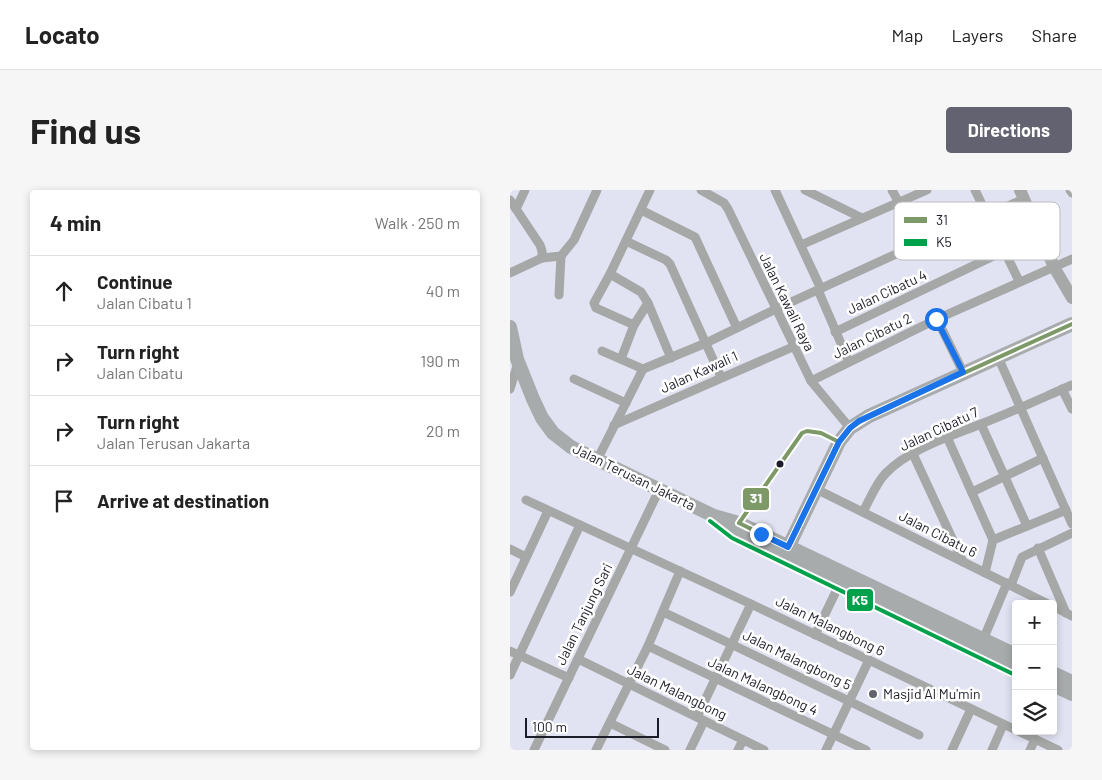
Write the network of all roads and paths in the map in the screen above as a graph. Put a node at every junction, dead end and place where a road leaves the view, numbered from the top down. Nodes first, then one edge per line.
1 (525, 190) edge
2 (597, 190) edge
3 (650, 190) edge
4 (701, 190) edge
5 (775, 190) edge
6 (805, 190) edge
7 (892, 190) edge
8 (927, 190) edge
9 (975, 190) edge
10 (1022, 194) edge
11 (510, 200) edge
12 (899, 202) joint
13 (980, 202) edge
14 (1008, 202) edge
15 (894, 204) edge
16 (516, 210) junction
17 (641, 210) junction
18 (862, 218) junction
19 (626, 241) junction
20 (801, 245) junction
21 (894, 255) edge
22 (561, 256) junction
23 (1072, 259) edge
24 (538, 260) junction
25 (985, 260) edge
26 (1008, 260) edge
27 (1055, 260) edge
28 (1058, 265) junction
29 (510, 268) edge
30 (510, 273) edge
31 (610, 274) junction
32 (1019, 281) junction
33 (820, 290) junction
34 (559, 295) dead end
35 (1072, 298) edge
36 (648, 303) junction
37 (776, 309) junction
38 (936, 319) junction
39 (1072, 324) edge
40 (634, 325) junction
41 (510, 327) edge
42 (737, 328) junction
43 (835, 332) junction
44 (706, 343) junction
45 (795, 346) junction
46 (602, 351) dead end
47 (515, 357) edge
48 (998, 357) junction
49 (671, 358) junction
50 (622, 359) junction
51 (849, 362) junction
52 (643, 369) junction
53 (963, 372) junction
54 (722, 377) junction
55 (574, 379) dead end
56 (811, 381) junction
57 (1072, 384) edge
58 (510, 389) edge
59 (1062, 389) junction
60 (626, 403) junction
61 (1020, 408) junction
62 (1072, 409) edge
63 (981, 424) junction
64 (614, 425) junction
65 (850, 428) junction
66 (947, 437) junction
67 (913, 454) junction
68 (1043, 458) junction
69 (597, 460) junction
70 (1005, 476) junction
71 (816, 489) junction
72 (659, 490) junction
73 (972, 492) junction
74 (526, 500) dead end
75 (1066, 510) junction
76 (548, 511) junction
77 (863, 512) junction
78 (1072, 524) edge
79 (580, 525) junction
80 (1027, 526) junction
81 (1072, 533) edge
82 (994, 540) junction
83 (631, 548) junction
84 (1038, 548) junction
85 (510, 549) edge
86 (786, 551) junction
87 (526, 557) junction
88 (963, 562) junction
89 (680, 571) junction
90 (985, 573) junction
91 (840, 583) junction
92 (1009, 584) junction
93 (510, 592) edge
94 (884, 599) junction
95 (1040, 600) edge
96 (751, 604) junction
97 (1057, 608) edge
98 (663, 612) junction
99 (1069, 614) edge
100 (815, 635) junction
101 (983, 640) junction
102 (731, 644) junction
103 (648, 646) junction
104 (510, 650) edge
105 (1012, 653) edge
106 (520, 655) junction
107 (578, 659) junction
108 (869, 660) junction
109 (1012, 666) edge
110 (510, 675) edge
111 (1057, 675) edge
112 (569, 678) junction
113 (715, 679) junction
114 (1072, 682) edge
115 (630, 685) junction
116 (1057, 687) edge
117 (1072, 694) edge
118 (849, 700) junction
119 (971, 710) junction
120 (701, 719) junction
121 (610, 723) junction
122 (1003, 725) junction
123 (1012, 729) edge
124 (833, 734) junction
125 (919, 735) dead end
126 (1026, 735) edge
127 (1035, 739) junction
128 (743, 740) junction
129 (534, 750) edge
130 (596, 750) edge
131 (665, 750) edge
132 (690, 750) edge
133 (738, 750) edge
134 (764, 750) edge
135 (826, 750) edge
136 (866, 750) edge
137 (952, 750) edge
138 (992, 750) edge
139 (1030, 750) edge
140 (1058, 750) edge

1 - 16 street
2 - 22 street
3 - 17 street
4 - 37 street, Jalan Kawali Raya
5 - 20 street
6 - 18 street
7 - 12 street
8 - 12 street
9 - 13 street
10 - 14 street
11 - 16 street
15 - 18 street
16 - 24 street
17 - 19 street
17 - 42 street
18 - 20 street
19 - 31 street
19 - 44 street
20 - 33 street
21 - 33 street
22 - 24 street
22 - 34 street
23 - 28 street, Jalan Cibatu 2
24 - 29 street
24 - 30 street
25 - 43 street, Jalan Cibatu 4
26 - 32 street
27 - 28 main road
28 - 32 street, Jalan Cibatu 2
28 - 35 main road
31 - 36 street
31 - 40 street
32 - 38 street, Jalan Cibatu 2
33 - 37 street
33 - 43 street
36 - 40 street
36 - 49 street
37 - 42 street
37 - 45 street, Jalan Kawali Raya
38 - 51 street, Jalan Cibatu 2
38 - 53 street
39 - 48 main road
40 - 50 street
41 - 47 main road, Jalan Terusan Jakarta
42 - 44 street
43 - 51 street
44 - 49 street
44 - 54 street
45 - 54 street, Jalan Kawali 1
45 - 56 street, Jalan Kawali Raya
46 - 50 street
47 - 58 street
47 - 69 main road, Jalan Terusan Jakarta
48 - 53 main road
48 - 61 street
49 - 52 street
50 - 52 street
51 - 56 street, Jalan Cibatu 2
52 - 60 street
53 - 65 main road
54 - 64 street, Jalan Kawali 1
55 - 60 street
56 - 65 street, Jalan Kawali Raya
57 - 59 street, Jalan Cibatu 7
59 - 61 street, Jalan Cibatu 7
59 - 62 street
60 - 64 street
61 - 63 street, Jalan Cibatu 7
61 - 68 street
63 - 66 street, Jalan Cibatu 7
63 - 70 street
64 - 69 street
65 - 71 main road
66 - 67 street, Jalan Cibatu 7
66 - 73 street
67 - 77 street, Jalan Cibatu 7
67 - 88 street
68 - 70 street
68 - 75 street
69 - 72 main road, Jalan Terusan Jakarta
70 - 73 street
70 - 80 street
71 - 77 street, Jalan Cibatu 6
71 - 86 main road
72 - 83 street, Jalan Tanjung Sari
72 - 86 main road, Jalan Terusan Jakarta
73 - 82 street
74 - 76 street, Jalan Malangbong 6
75 - 78 street
75 - 80 street
76 - 79 street, Jalan Malangbong 6
76 - 87 street
77 - 88 street, Jalan Cibatu 6
79 - 83 street, Jalan Malangbong 6
79 - 106 street
80 - 82 street
81 - 84 street
82 - 90 street
83 - 89 street, Jalan Malangbong 6
83 - 107 street, Jalan Tanjung Sari
84 - 92 street
84 - 99 street
85 - 87 street
86 - 91 main road, Jalan Terusan Jakarta
86 - 94 main road, Jalan Terusan Jakarta
87 - 93 street
88 - 90 street, Jalan Cibatu 6
89 - 96 street, Jalan Malangbong 6
89 - 98 street
90 - 92 street, Jalan Cibatu 6
91 - 94 main road, Jalan Terusan Jakarta
91 - 100 street
92 - 95 street, Jalan Cibatu 6
92 - 101 street
94 - 101 main road, Jalan Terusan Jakarta
94 - 109 main road, Jalan Terusan Jakarta
96 - 100 street, Jalan Malangbong 6
96 - 102 street
97 - 99 street
98 - 102 street, Jalan Malangbong 5
98 - 103 street
100 - 108 street, Jalan Malangbong 6
101 - 105 main road, Jalan Terusan Jakarta
102 - 113 street
102 - 118 street, Jalan Malangbong 5
103 - 113 street, Jalan Malangbong 4
103 - 115 street
104 - 106 street
106 - 110 street
106 - 112 street
107 - 112 street, Jalan Tanjung Sari
107 - 115 street, Jalan Malangbong
108 - 118 street
108 - 119 street, Jalan Malangbong 6
111 - 114 main road
112 - 129 street, Jalan Tanjung Sari
113 - 120 street
113 - 124 street, Jalan Malangbong 4
115 - 120 street, Jalan Malangbong
115 - 121 street
116 - 117 main road
118 - 124 street
118 - 125 street, Jalan Malangbong 5
119 - 122 street, Jalan Malangbong 6
119 - 137 street
120 - 128 street, Jalan Malangbong
120 - 132 street
121 - 130 street
121 - 131 street
122 - 123 street, Jalan Malangbong 6
122 - 138 street
124 - 135 street
124 - 136 street, Jalan Malangbong 4
126 - 127 street, Jalan Malangbong 6
127 - 139 street
127 - 140 street, Jalan Malangbong 6
128 - 133 street
128 - 134 street, Jalan Malangbong

